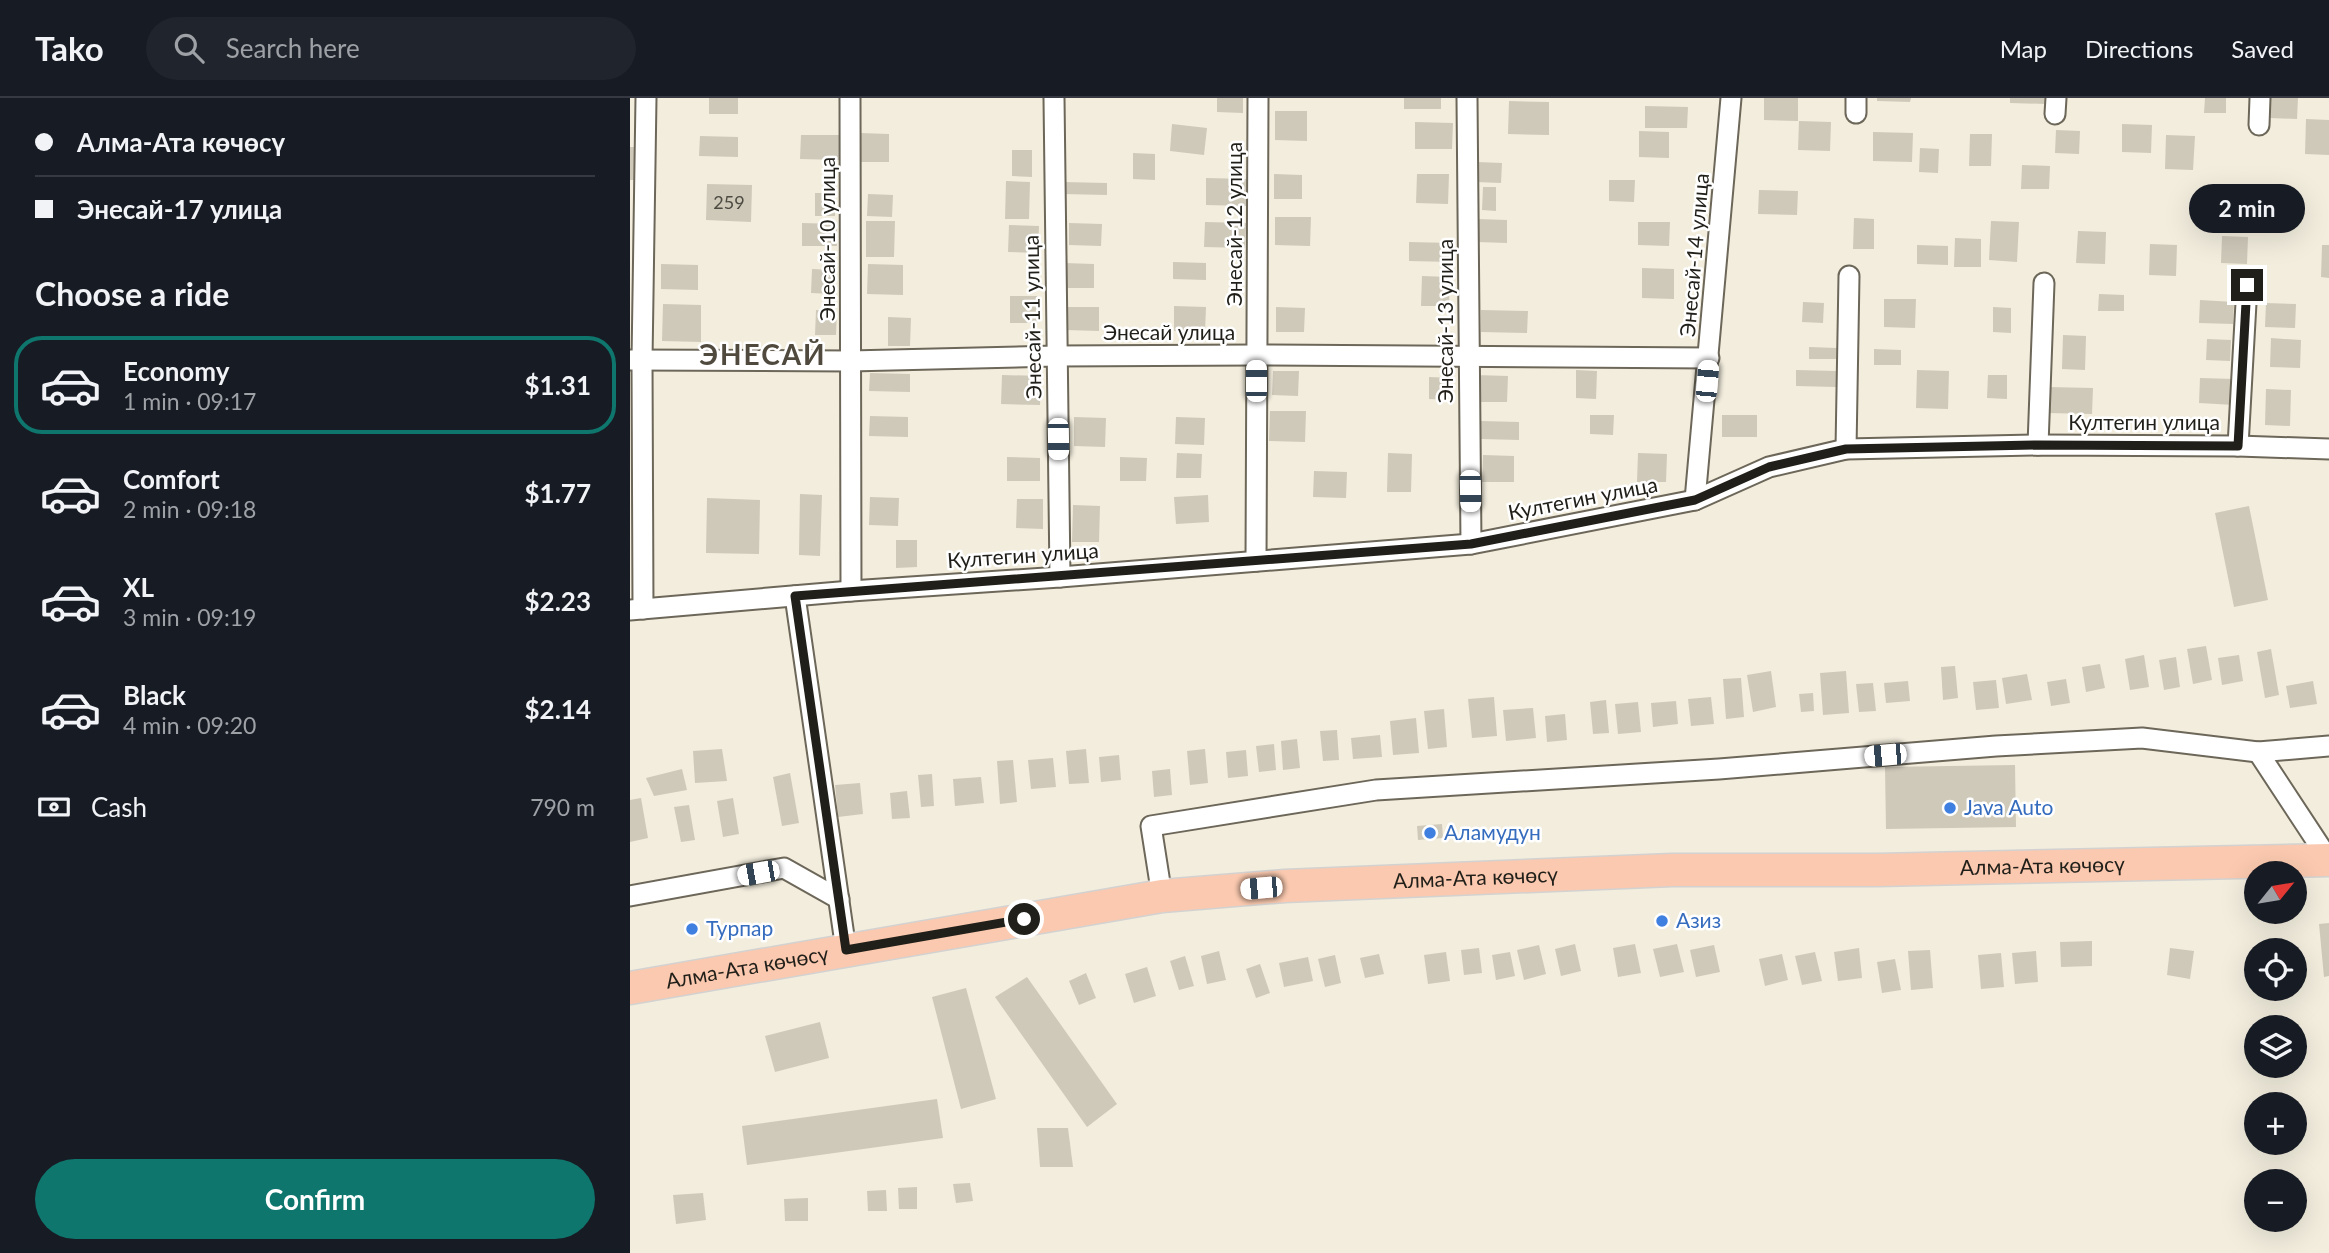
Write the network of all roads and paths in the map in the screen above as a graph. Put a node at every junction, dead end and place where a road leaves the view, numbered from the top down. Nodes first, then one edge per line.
1 (646, 98) edge
2 (850, 98) edge
3 (1054, 98) edge
4 (1258, 98) edge
5 (1467, 98) edge
6 (1731, 98) edge
7 (2260, 98) edge
8 (2259, 125) dead end
9 (1849, 276) dead end
10 (2045, 283) dead end
11 (2247, 285) dead end
12 (1256, 355) junction
13 (1056, 356) junction
14 (1469, 357) junction
15 (1709, 358) junction
16 (636, 360) edge
17 (850, 361) junction
18 (2038, 445) junction
19 (2238, 446) junction
20 (1846, 449) junction
21 (2329, 449) edge
22 (1695, 500) junction
23 (1471, 544) junction
24 (1256, 561) junction
25 (1060, 577) junction
26 (851, 591) junction
27 (795, 596) junction
28 (637, 609) edge
29 (2329, 746) edge
30 (2258, 752) junction
31 (2329, 860) edge
32 (630, 896) edge
33 (1162, 896) junction
34 (839, 900) junction
35 (846, 950) junction
36 (630, 988) edge

1 - 16 street
2 - 17 street, Энесай-10 улица
3 - 13 street, Энесай-11 улица
4 - 12 street, Энесай-12 улица
5 - 14 street, Энесай-13 улица
6 - 15 street, Энесай-14 улица
7 - 8 street
9 - 20 street
10 - 18 street
11 - 19 street
12 - 13 street, Энесай улица
12 - 14 street, Энесай улица
12 - 24 street, Энесай-12 улица
13 - 17 street, Энесай улица
13 - 25 street, Энесай-11 улица
14 - 15 street, Энесай улица
14 - 23 street, Энесай-13 улица
15 - 22 street, Энесай-14 улица
16 - 17 street, Энесай улица
16 - 28 street
17 - 26 street, Энесай-10 улица
18 - 19 street, Култегин улица
18 - 20 street, Култегин улица
19 - 21 street, Култегин улица
20 - 22 street, Култегин улица
22 - 23 street, Култегин улица
23 - 24 street, Култегин улица
24 - 25 street, Култегин улица
25 - 26 street, Култегин улица
26 - 27 street, Култегин улица
27 - 28 street, Култегин улица
27 - 34 street
29 - 30 street
30 - 31 street
30 - 33 street
31 - 33 main road, Алма-Ата көчөсү
32 - 34 street
33 - 35 main road, Алма-Ата көчөсү
34 - 35 street
35 - 36 main road, Алма-Ата көчөсү

